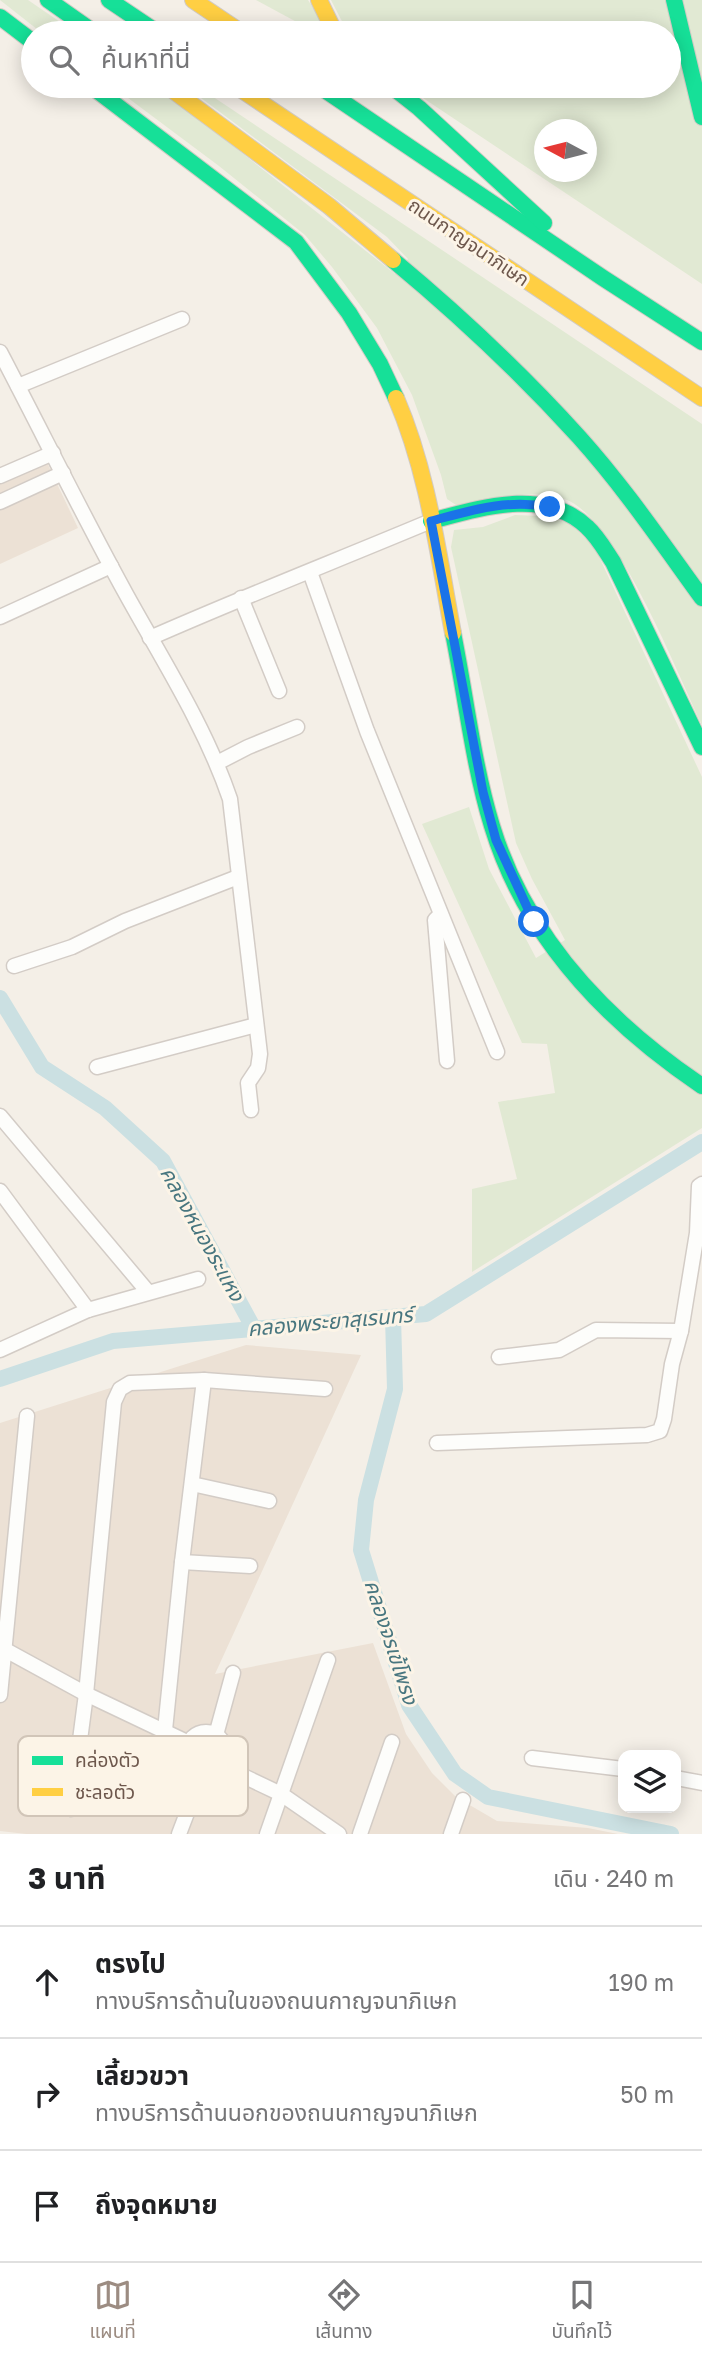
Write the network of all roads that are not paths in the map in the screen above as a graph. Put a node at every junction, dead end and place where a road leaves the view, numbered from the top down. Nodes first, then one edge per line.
1 (48, 0) edge
2 (108, 0) edge
3 (193, 0) edge
4 (319, 0) edge
5 (674, 0) edge
6 (0, 17) edge
7 (77, 21) edge
8 (140, 21) edge
9 (224, 21) edge
10 (329, 21) edge
11 (679, 21) edge
12 (681, 29) edge
13 (21, 33) edge
14 (107, 98) edge
15 (183, 98) edge
16 (254, 98) edge
17 (337, 98) edge
18 (406, 98) edge
19 (702, 117) edge
20 (603, 278) junction
21 (182, 319) dead end
22 (702, 342) edge
23 (0, 352) edge
24 (10, 380) edge
25 (702, 398) edge
26 (53, 453) junction
27 (63, 473) junction
28 (0, 476) edge
29 (0, 502) edge
30 (431, 521) junction
31 (111, 566) junction
32 (306, 574) junction
33 (241, 598) junction
34 (702, 598) edge
35 (0, 617) edge
36 (150, 638) junction
37 (279, 691) dead end
38 (297, 727) dead end
39 (702, 747) edge
40 (218, 763) junction
41 (238, 877) junction
42 (440, 919) junction
43 (14, 967) dead end
44 (256, 1025) junction
45 (497, 1052) dead end
46 (447, 1061) dead end
47 (97, 1067) dead end
48 (702, 1086) edge
49 (251, 1111) dead end
50 (0, 1116) edge
51 (702, 1184) edge
52 (0, 1191) edge
53 (198, 1279) dead end
54 (148, 1293) junction
55 (88, 1310) junction
56 (681, 1331) junction
57 (0, 1350) edge
58 (499, 1357) dead end
59 (204, 1380) junction
60 (325, 1389) dead end
61 (27, 1416) dead end
62 (437, 1443) dead end
63 (192, 1484) junction
64 (269, 1501) dead end
65 (182, 1562) junction
66 (250, 1566) dead end
67 (2, 1648) edge
68 (328, 1660) dead end
69 (233, 1673) dead end
70 (86, 1694) junction
71 (0, 1695) edge
72 (165, 1731) junction
73 (216, 1735) joint
74 (81, 1736) edge
75 (175, 1736) edge
76 (197, 1736) edge
77 (391, 1742) dead end
78 (532, 1758) dead end
79 (618, 1768) edge
80 (248, 1778) edge
81 (681, 1780) edge
82 (702, 1783) edge
83 (281, 1794) junction
84 (463, 1800) dead end
85 (186, 1816) edge
86 (179, 1834) edge
87 (267, 1834) edge
88 (339, 1834) edge
89 (360, 1834) edge
90 (451, 1834) edge

1 - 7 main road
2 - 8 main road
3 - 9 main road
4 - 10 main road
5 - 11 main road
6 - 13 main road
12 - 19 main road
14 - 30 main road
15 - 34 main road
16 - 25 main road, ถนนกาญจนาภิเษก
17 - 20 main road
18 - 20 main road
20 - 22 main road
21 - 24 street
23 - 24 street
24 - 26 street
26 - 27 street
26 - 28 street
27 - 29 street
27 - 31 street
30 - 32 street
30 - 39 main road
30 - 48 main road
31 - 35 street
31 - 36 street
32 - 33 street
32 - 42 street
33 - 36 street
33 - 37 street
36 - 40 street
38 - 40 street
40 - 41 street
41 - 43 street
41 - 44 street
42 - 45 street
42 - 46 street
44 - 47 street
44 - 49 street
50 - 54 street
51 - 56 street
52 - 55 street
53 - 54 street
54 - 55 street
55 - 57 street
56 - 58 street
56 - 62 street
59 - 60 street
59 - 63 street
59 - 70 street
61 - 67 street
63 - 64 street
63 - 65 street
65 - 66 street
65 - 72 street
67 - 70 street
67 - 71 street
68 - 83 street
69 - 73 street
70 - 72 street
70 - 74 street
72 - 75 street
73 - 76 street
77 - 89 street
78 - 79 street
80 - 83 street
81 - 82 street
83 - 87 street
83 - 88 street
84 - 90 street
85 - 86 street

